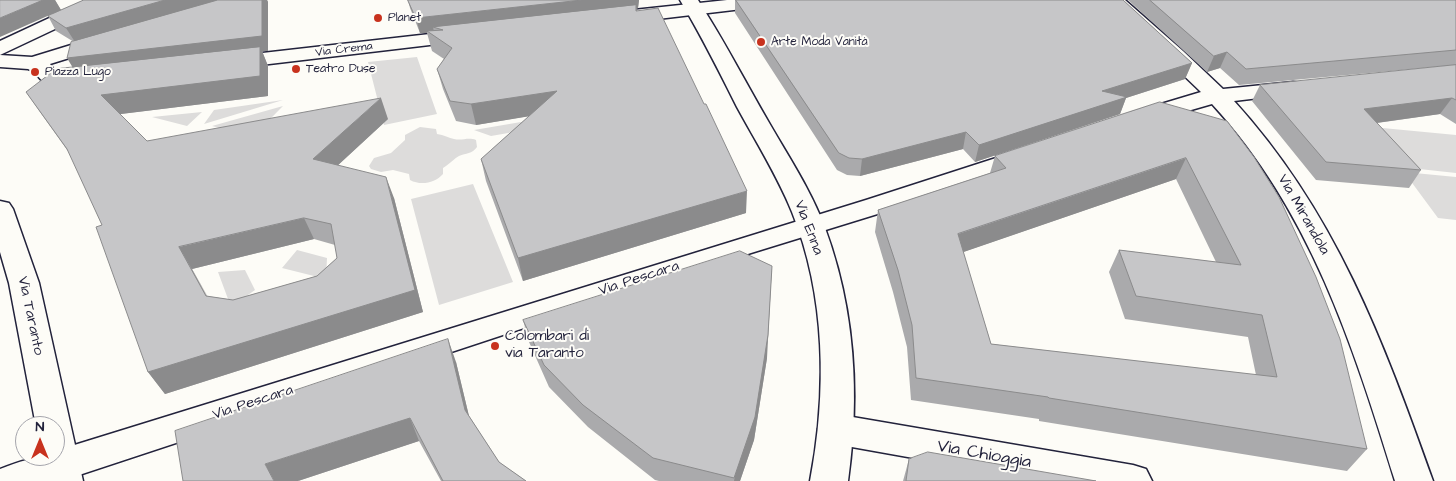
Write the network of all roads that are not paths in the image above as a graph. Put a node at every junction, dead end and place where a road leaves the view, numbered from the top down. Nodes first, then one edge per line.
1 (102, 0) edge
2 (776, 0) edge
3 (1114, 0) edge
4 (692, 5) edge
5 (602, 20) edge
6 (121, 31) edge
7 (484, 33) edge
8 (12, 58) edge
9 (208, 65) edge
10 (100, 78) edge
11 (1317, 86) edge
12 (1218, 96) junction
13 (1110, 127) edge
14 (1054, 146) edge
15 (0, 209) edge
16 (811, 226) junction
17 (51, 416) edge
18 (836, 429) junction
19 (65, 457) edge
20 (44, 466) edge
21 (11, 481) edge
22 (829, 481) edge
23 (1133, 481) edge
24 (1414, 481) edge

1 - 8 street
2 - 4 street
3 - 12 street, Via Mirandola
4 - 5 street
4 - 16 street, Via Enna
6 - 8 street
7 - 9 street, Via Crema
8 - 10 street
11 - 12 street
12 - 13 street
12 - 24 street, Via Mirandola
14 - 16 street, Via Pescara
15 - 17 street, Via Taranto
16 - 18 street, Via Enna
16 - 19 street, Via Pescara
18 - 22 street, Via Enna
18 - 23 street, Via Chioggia
20 - 21 street, Via Pescara

